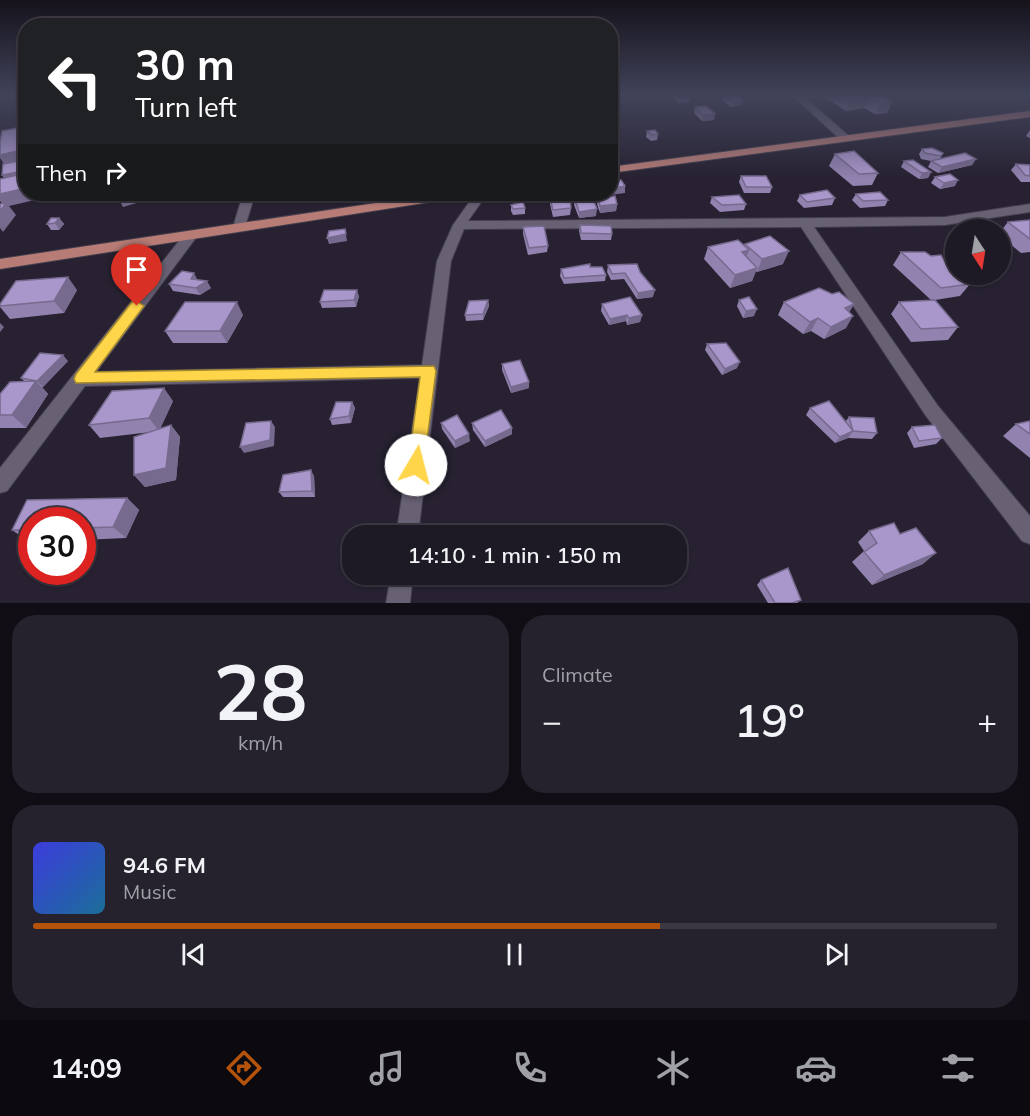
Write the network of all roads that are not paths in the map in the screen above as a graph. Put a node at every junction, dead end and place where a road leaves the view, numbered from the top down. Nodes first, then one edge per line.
1 (829, 124) edge
2 (952, 124) edge
3 (845, 138) junction
4 (618, 169) edge
5 (247, 201) edge
6 (410, 201) edge
7 (476, 201) edge
8 (1030, 208) edge
9 (805, 224) junction
10 (459, 225) junction
11 (239, 227) junction
12 (191, 235) junction
13 (0, 264) edge
14 (429, 371) junction
15 (82, 379) junction
16 (0, 484) edge
17 (408, 525) edge
18 (1030, 533) edge
19 (400, 585) edge
20 (398, 603) edge

1 - 3 street
2 - 3 main road
3 - 4 main road
5 - 11 street
6 - 11 main road
7 - 10 street
8 - 9 street
9 - 10 street
9 - 18 street
10 - 14 street
11 - 12 main road
12 - 13 main road
12 - 15 street
14 - 15 street
14 - 17 street
15 - 16 street
19 - 20 street

